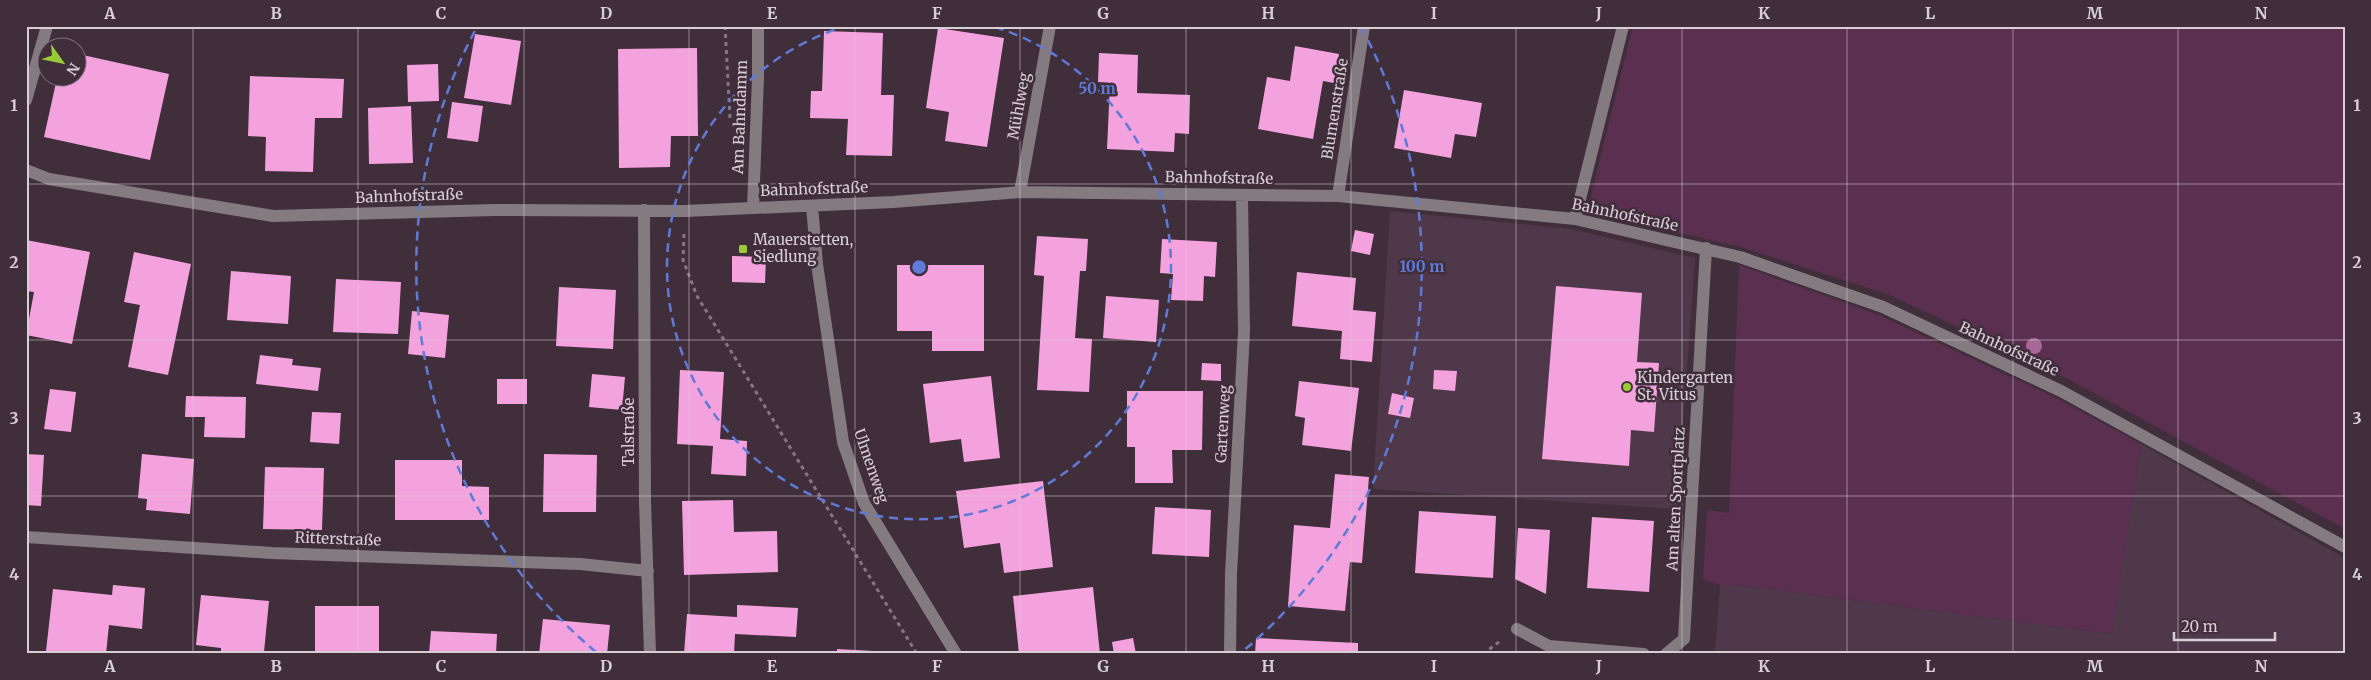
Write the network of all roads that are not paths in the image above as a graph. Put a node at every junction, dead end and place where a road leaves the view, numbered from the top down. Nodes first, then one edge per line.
1 (47, 26) edge
2 (758, 26) edge
3 (1050, 26) edge
4 (1364, 26) edge
5 (1622, 26) edge
6 (26, 100) edge
7 (26, 170) edge
8 (1020, 192) junction
9 (1242, 195) junction
10 (1338, 196) junction
11 (812, 206) junction
12 (752, 208) junction
13 (644, 210) junction
14 (1575, 219) junction
15 (1706, 248) junction
16 (26, 537) edge
17 (2345, 547) edge
18 (648, 571) junction
19 (1517, 629) dead end
20 (650, 654) edge
21 (956, 654) edge
22 (1230, 654) edge
23 (1644, 654) edge
24 (1666, 654) edge

1 - 6 street
2 - 12 street, Am Bahndamm
3 - 8 street, Mühlweg
4 - 10 street, Blumenstraße
5 - 14 street
7 - 13 street, Bahnhofstraße
8 - 9 street, Bahnhofstraße
8 - 11 street, Bahnhofstraße
9 - 10 street, Bahnhofstraße
9 - 22 street, Gartenweg
10 - 14 street, Bahnhofstraße
11 - 12 street, Bahnhofstraße
11 - 21 street, Ulmenweg
12 - 13 street, Bahnhofstraße
13 - 18 street, Talstraße
14 - 15 street, Bahnhofstraße
15 - 17 street, Bahnhofstraße
15 - 24 street, Am alten Sportplatz
16 - 18 street, Ritterstraße
18 - 20 street, Talstraße
19 - 23 street

